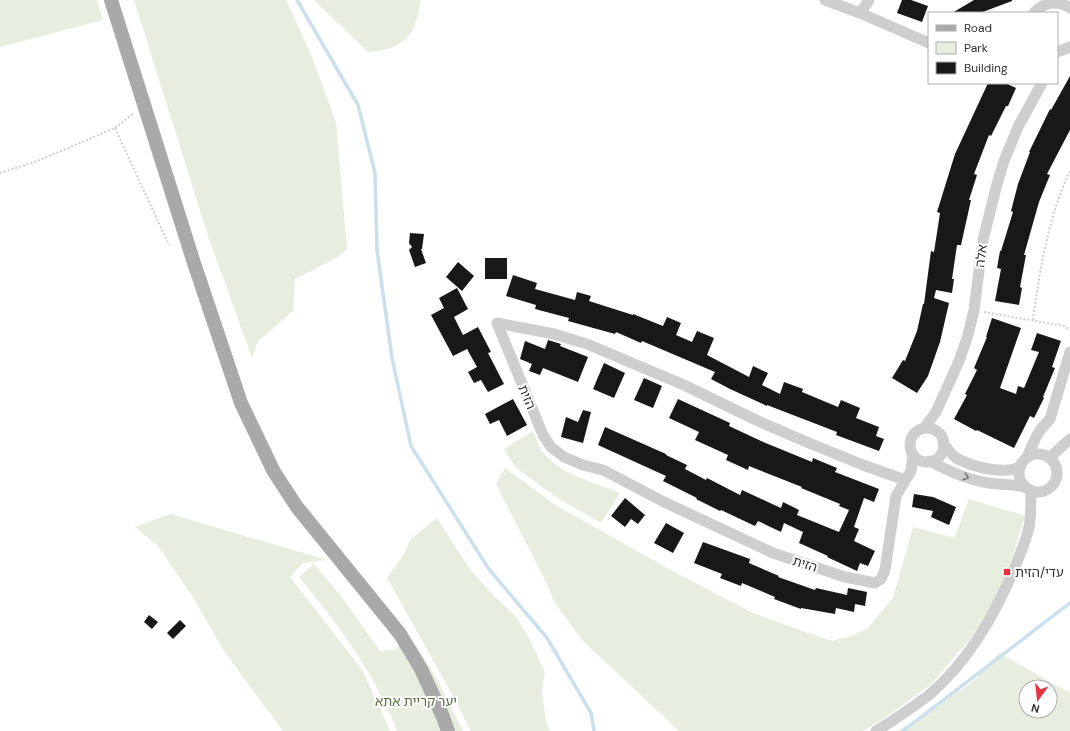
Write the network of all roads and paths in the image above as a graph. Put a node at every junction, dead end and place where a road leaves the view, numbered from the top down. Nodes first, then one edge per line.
1 (111, 0) edge
2 (825, 0) edge
3 (869, 0) edge
4 (1050, 1) edge
5 (1070, 8) edge
6 (1035, 12) edge
7 (860, 13) junction
8 (928, 43) edge
9 (1070, 47) edge
10 (1058, 52) edge
11 (1041, 84) edge
12 (144, 105) junction
13 (115, 128) junction
14 (1070, 172) edge
15 (0, 173) edge
16 (169, 245) dead end
17 (974, 310) junction
18 (1032, 320) junction
19 (1070, 330) edge
20 (1070, 352) edge
21 (924, 428) junction
22 (1070, 439) edge
23 (943, 443) junction
24 (913, 455) junction
25 (1049, 458) junction
26 (930, 461) junction
27 (1024, 461) junction
28 (905, 480) junction
29 (1029, 489) junction
30 (448, 731) edge
31 (876, 731) edge

1 - 12 main road
2 - 7 street
3 - 7 street
4 - 5 street
4 - 6 street
7 - 8 street
9 - 10 street
11 - 17 street, אלה
12 - 13 path
12 - 30 main road
13 - 15 path
13 - 16 path
14 - 18 path
17 - 18 path
17 - 21 street, אלה
18 - 19 path
20 - 27 street
21 - 23 street
21 - 24 street
22 - 25 street
23 - 26 street
23 - 27 street
24 - 26 street
24 - 28 street, הזית
25 - 27 street
25 - 29 street
26 -> 29 street
27 - 29 street
28 - 28 street, הזית
29 - 31 street

